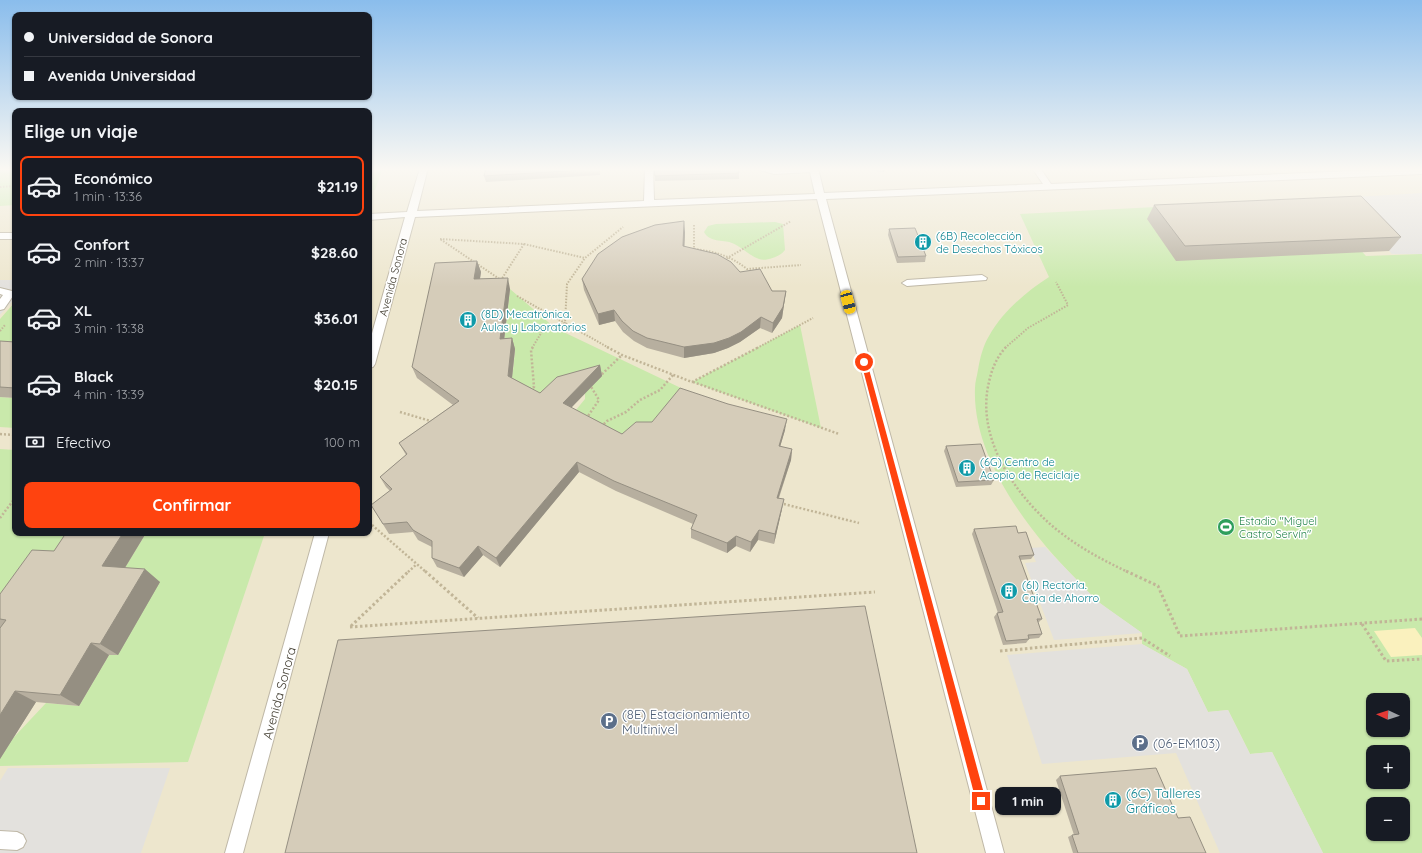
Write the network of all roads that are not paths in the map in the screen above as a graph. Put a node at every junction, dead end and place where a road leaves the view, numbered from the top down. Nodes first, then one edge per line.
1 (412, 208) edge
2 (558, 208) edge
3 (824, 208) edge
4 (410, 214) junction
5 (372, 217) edge
6 (0, 236) edge
7 (12, 236) edge
8 (982, 278) dead end
9 (907, 283) dead end
10 (0, 291) edge
11 (0, 306) edge
12 (372, 353) edge
13 (321, 536) edge
14 (234, 853) edge
15 (995, 853) edge

1 - 4 lane, Avenida Sonora
2 - 4 lane
3 - 15 lane
4 - 5 lane
4 - 12 lane, Avenida Sonora
6 - 7 lane
8 - 9 lane
10 - 11 lane
13 - 14 lane, Avenida Sonora

